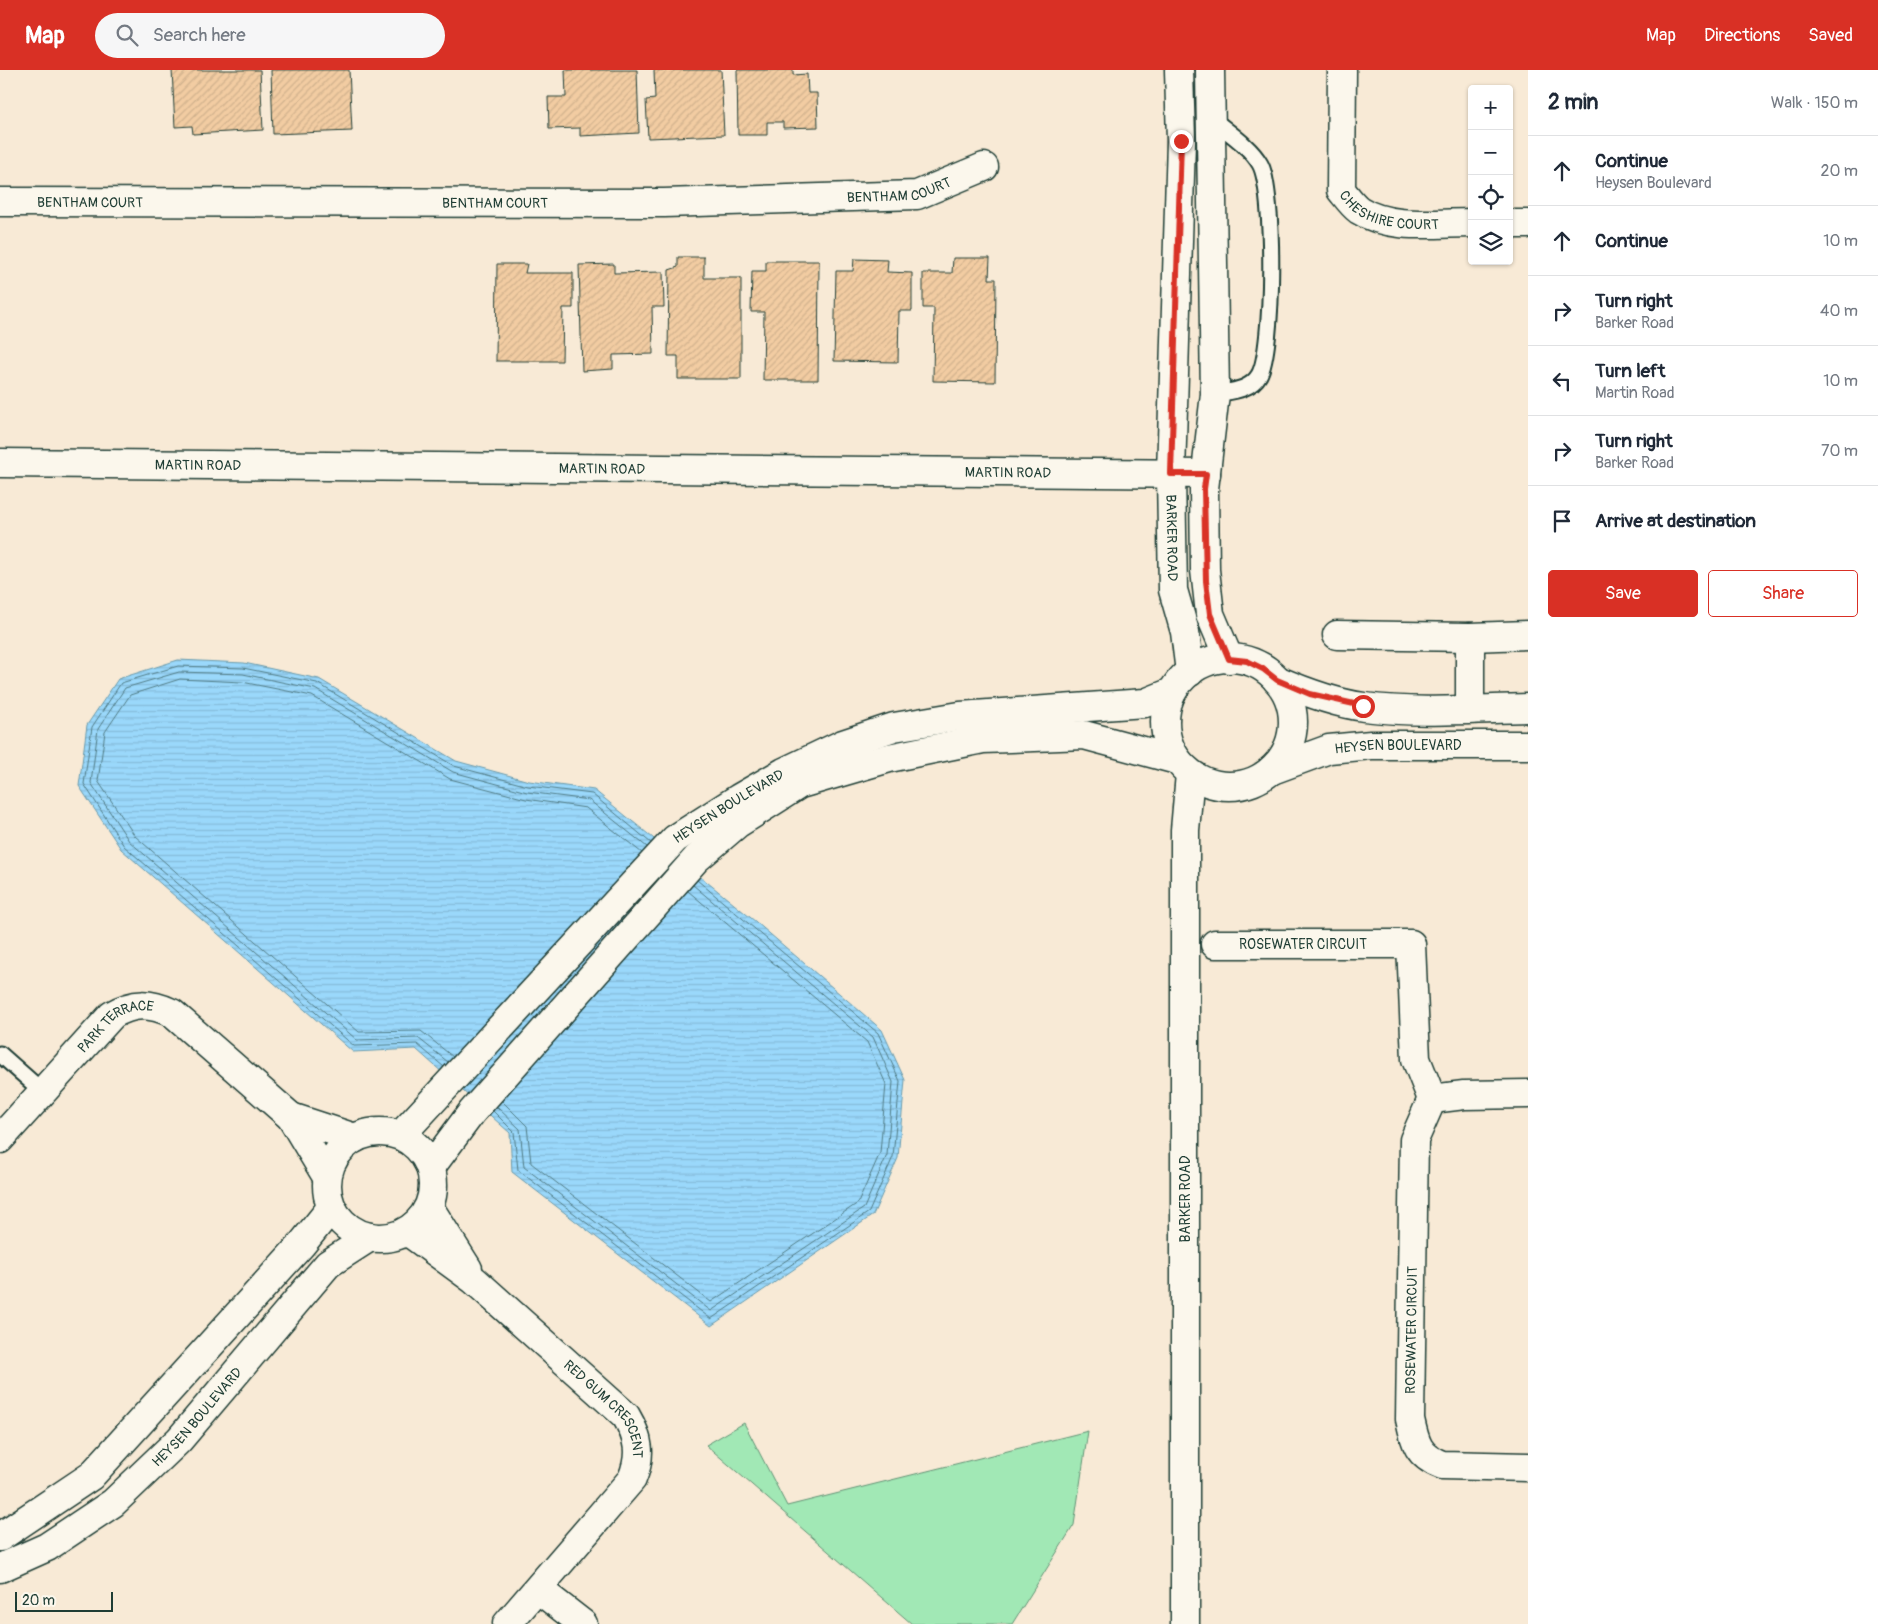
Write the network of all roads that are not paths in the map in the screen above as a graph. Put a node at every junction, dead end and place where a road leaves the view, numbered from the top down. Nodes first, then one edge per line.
1 (1179, 70) edge
2 (1210, 70) edge
3 (1342, 70) edge
4 (1210, 117) junction
5 (984, 167) dead end
6 (0, 202) edge
7 (1468, 224) edge
8 (1513, 224) edge
9 (1528, 224) edge
10 (1215, 394) junction
11 (0, 463) edge
12 (1171, 474) junction
13 (1206, 474) junction
14 (1336, 634) dead end
15 (1528, 635) edge
16 (1470, 637) junction
17 (1229, 659) junction
18 (1190, 672) junction
19 (1277, 680) junction
20 (1172, 692) junction
21 (1528, 708) edge
22 (1470, 709) junction
23 (1528, 745) edge
24 (1184, 767) junction
25 (1272, 770) junction
26 (1215, 944) dead end
27 (0, 1054) edge
28 (43, 1092) junction
29 (1528, 1094) edge
30 (1432, 1099) junction
31 (291, 1117) junction
32 (401, 1135) junction
33 (354, 1138) junction
34 (0, 1140) edge
35 (431, 1167) junction
36 (327, 1177) junction
37 (429, 1207) junction
38 (331, 1208) junction
39 (407, 1231) junction
40 (370, 1237) junction
41 (474, 1280) junction
42 (1528, 1467) edge
43 (0, 1537) edge
44 (0, 1568) edge
45 (538, 1589) junction
46 (508, 1624) edge
47 (583, 1624) edge
48 (1185, 1624) edge

1 - 12 street, BARKER ROAD
2 - 4 street
3 - 7 street, CHESHIRE COURT
4 - 10 street
4 - 10 lane
5 - 6 street, BENTHAM COURT
8 - 9 street
10 - 13 street
11 - 12 street, MARTIN ROAD
12 - 13 street, MARTIN ROAD
12 - 18 street, BARKER ROAD
13 - 17 street
14 - 16 street
15 - 16 street
16 - 22 street
17 - 18 street
17 - 19 street
18 - 20 street
19 - 22 street
19 - 25 street
20 - 24 street
20 - 32 street, HEYSEN BOULEVARD
21 - 22 street
23 - 25 street, HEYSEN BOULEVARD
24 - 25 street
24 - 35 street, HEYSEN BOULEVARD
24 - 48 street, BARKER ROAD
26 - 30 street, ROSEWATER CIRCUIT
27 - 28 lane
28 - 31 street, PARK TERRACE
28 - 34 street, PARK TERRACE
29 - 30 street
30 - 42 street, ROSEWATER CIRCUIT
31 - 33 street
31 - 36 street
32 - 33 street
32 - 35 street
33 - 36 street
35 - 37 street
36 - 38 street
37 - 39 street
37 - 41 street, RED GUM CRESCENT
38 - 40 street
38 - 43 street
39 - 40 street
39 - 41 street, RED GUM CRESCENT
40 - 44 street, HEYSEN BOULEVARD
41 - 45 street, RED GUM CRESCENT
45 - 46 street, RED GUM CRESCENT
45 - 47 street

